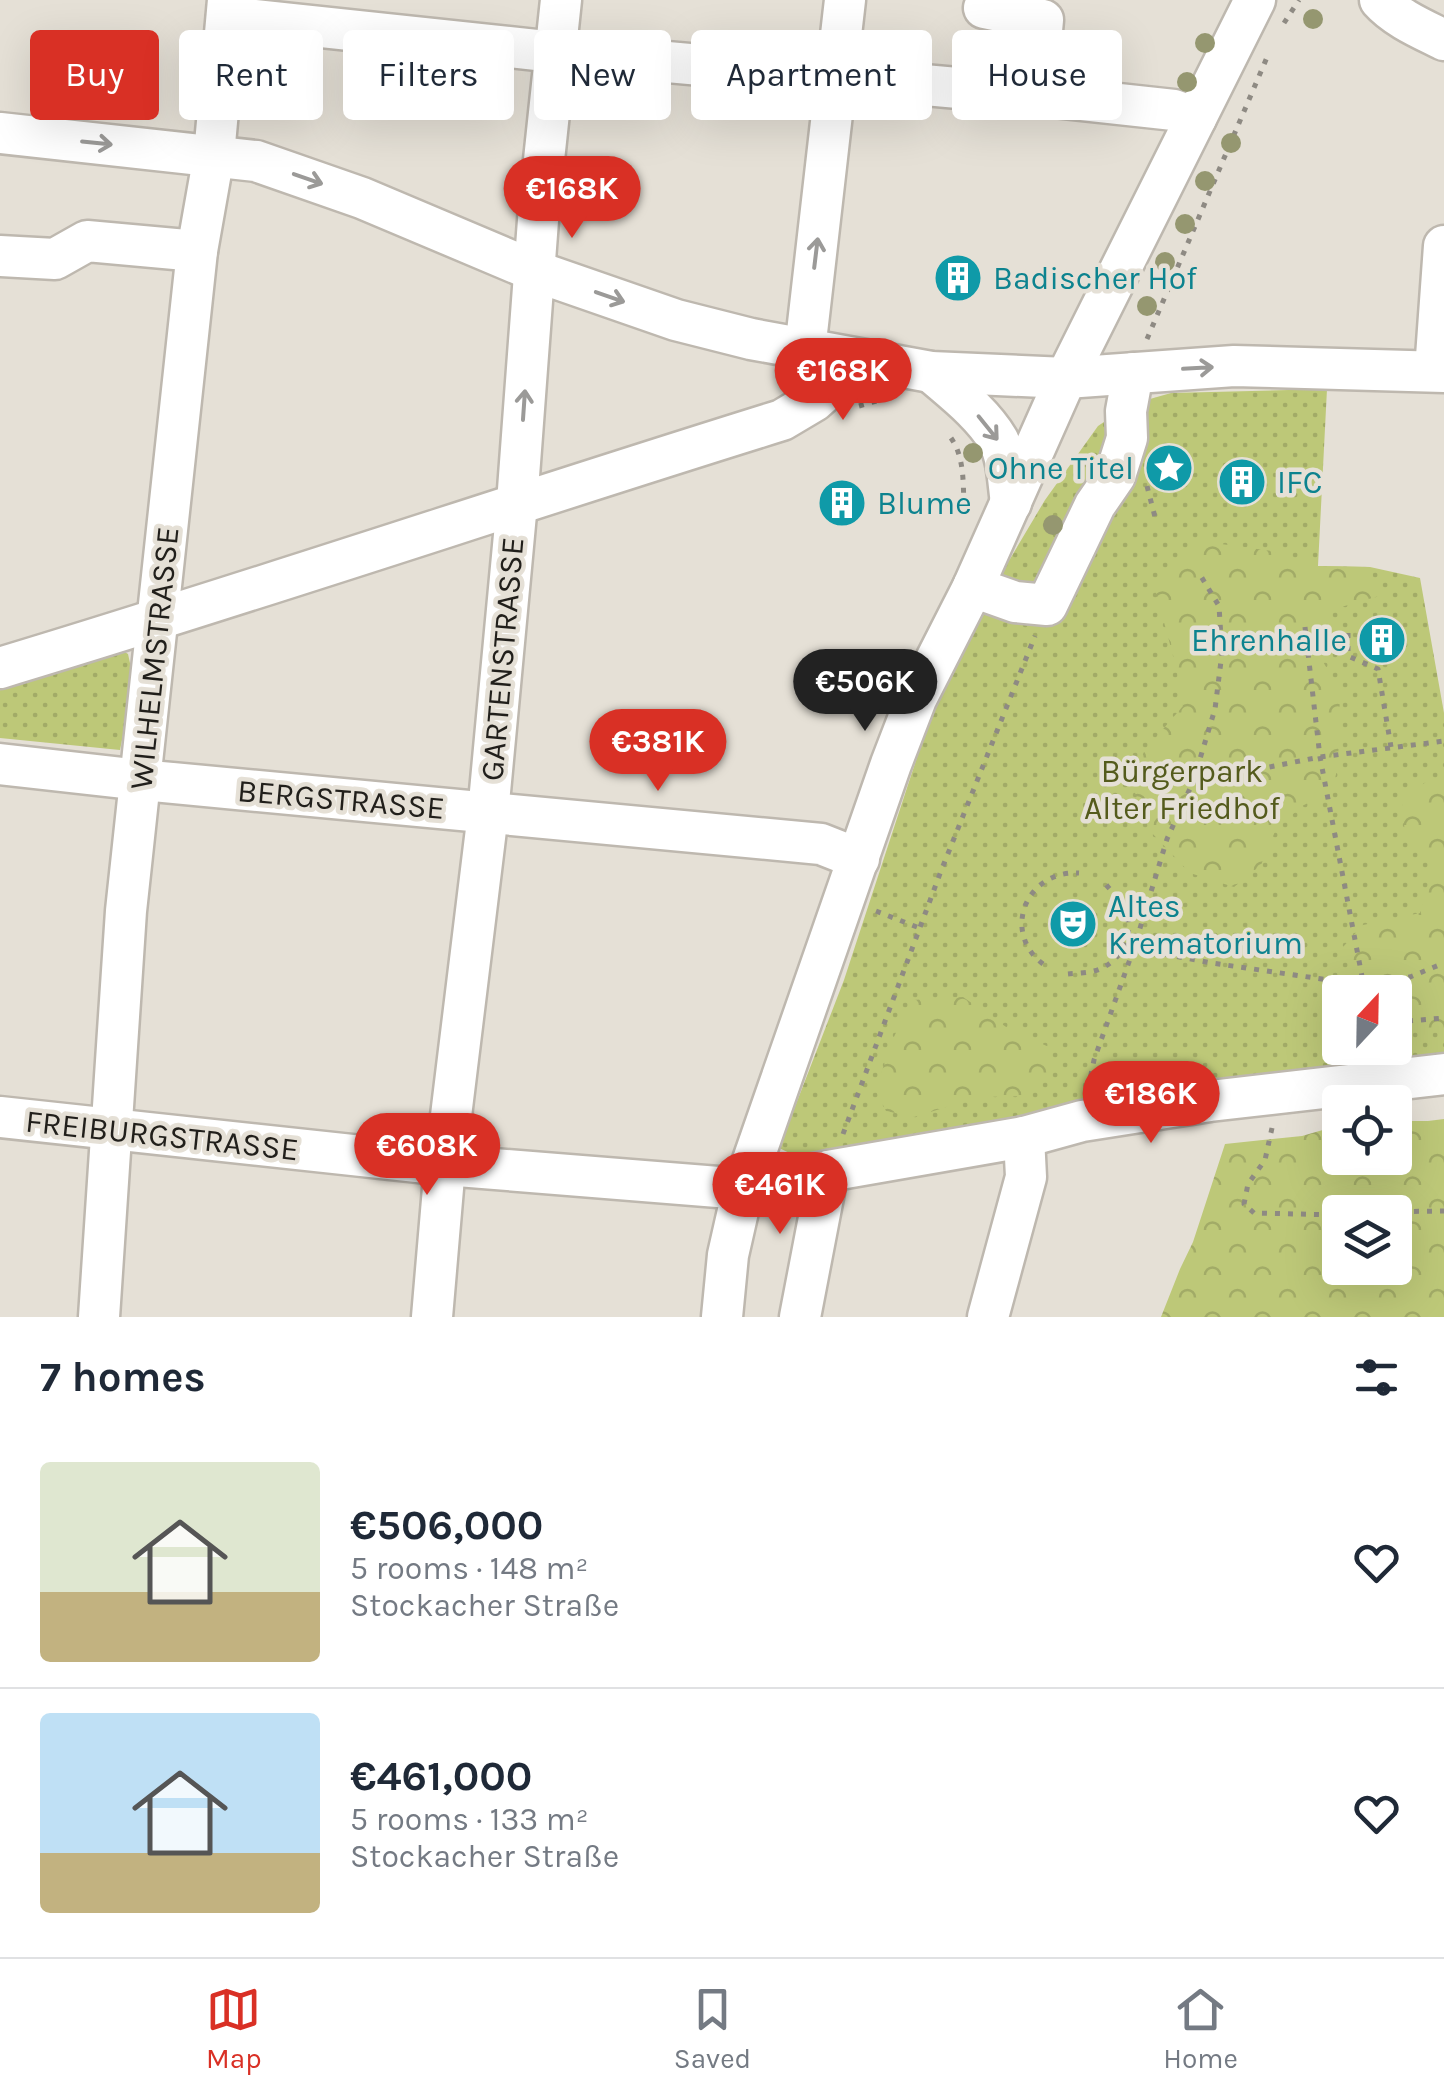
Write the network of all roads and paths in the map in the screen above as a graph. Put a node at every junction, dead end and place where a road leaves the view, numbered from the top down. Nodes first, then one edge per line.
1 (561, 0) edge
2 (845, 0) edge
3 (1255, 0) edge
4 (1298, 0) edge
5 (1393, 2) edge
6 (228, 8) edge
7 (984, 8) dead end
8 (1044, 10) edge
9 (557, 30) edge
10 (842, 30) edge
11 (1277, 34) dead end
12 (1444, 40) edge
13 (534, 49) edge
14 (1270, 52) dead end
15 (1122, 104) edge
16 (1196, 118) junction
17 (548, 120) edge
18 (833, 120) edge
19 (0, 132) edge
20 (214, 156) junction
21 (1444, 246) edge
22 (197, 251) junction
23 (0, 256) edge
24 (535, 271) junction
25 (750, 339) junction
26 (805, 350) junction
27 (860, 360) junction
28 (1439, 371) edge
29 (930, 372) junction
30 (1133, 373) junction
31 (1066, 378) junction
32 (895, 396) dead end
33 (848, 408) dead end
34 (782, 420) junction
35 (946, 432) dead end
36 (517, 502) junction
37 (1011, 503) junction
38 (993, 542) junction
39 (1199, 573) dead end
40 (972, 587) junction
41 (1047, 605) junction
42 (157, 621) junction
43 (1304, 627) dead end
44 (1348, 633) dead end
45 (0, 668) edge
46 (1444, 741) edge
47 (1391, 747) junction
48 (1320, 757) junction
49 (0, 764) edge
50 (141, 780) junction
51 (1194, 782) junction
52 (488, 813) junction
53 (859, 858) junction
54 (1079, 874) dead end
55 (1104, 882) dead end
56 (845, 900) junction
57 (922, 928) junction
58 (1126, 946) junction
59 (1134, 948) junction
60 (1444, 963) edge
61 (1043, 964) dead end
62 (1068, 974) dead end
63 (1361, 975) edge
64 (1412, 976) edge
65 (1322, 982) edge
66 (1444, 1018) edge
67 (1412, 1021) edge
68 (1444, 1074) edge
69 (0, 1117) edge
70 (1082, 1121) junction
71 (1274, 1122) dead end
72 (110, 1129) junction
73 (1024, 1137) junction
74 (445, 1165) junction
75 (828, 1171) junction
76 (742, 1188) junction
77 (1412, 1211) edge
78 (1444, 1211) edge
79 (1322, 1215) edge
80 (99, 1317) edge
81 (432, 1317) edge
82 (722, 1317) edge
83 (800, 1317) edge
84 (988, 1317) edge

1 - 9 street, GARTENSTRASSE
2 - 10 street
3 - 16 street
4 - 11 path
5 - 12 street
6 - 13 street
6 - 20 street, WILHELMSTRASSE
7 - 8 street
14 - 30 path
15 - 16 street
16 - 31 street
17 - 24 street, GARTENSTRASSE
26 -> 18 street
19 -> 20 street
20 - 22 street, WILHELMSTRASSE
20 -> 24 street
21 - 28 street
22 - 23 street
22 - 42 street, WILHELMSTRASSE
24 -> 25 street
36 -> 24 street, GARTENSTRASSE
25 - 26 street
25 - 34 street
26 - 27 street
27 - 29 street
27 - 34 street
30 -> 28 street
29 - 31 street
29 -> 37 street
30 - 31 street
30 - 41 street
31 - 37 street
32 - 33 path
34 - 36 street
35 - 38 path
36 - 42 street
36 - 52 street, GARTENSTRASSE
37 - 38 street
38 - 40 street
39 - 51 path
40 - 41 street
40 - 53 street
41 - 57 path
42 - 45 street
42 - 50 street, WILHELMSTRASSE
43 - 48 path
44 - 47 path
46 - 47 path
47 - 48 path
48 - 51 path
48 - 63 path
49 - 50 street, BERGSTRASSE
50 - 52 street, BERGSTRASSE
50 - 72 street, WILHELMSTRASSE
51 - 59 path
52 - 53 street, BERGSTRASSE
52 - 74 street, GARTENSTRASSE
53 - 56 street
54 - 61 path
55 - 58 path
56 - 57 path
56 - 76 street
57 - 75 path
58 - 59 path
58 - 62 path
59 - 65 path
59 - 70 path
60 - 64 path
66 - 67 path
68 - 70 street, FREIBURGSTRASSE
69 - 72 street, FREIBURGSTRASSE
70 - 73 street, FREIBURGSTRASSE
71 - 79 path
72 - 74 street, FREIBURGSTRASSE
72 - 80 street, WILHELMSTRASSE
73 - 75 street, FREIBURGSTRASSE
73 - 84 street
74 - 76 street, FREIBURGSTRASSE
74 - 81 street, GARTENSTRASSE
75 - 76 street, FREIBURGSTRASSE
75 - 83 street
76 - 82 street
77 - 78 path

